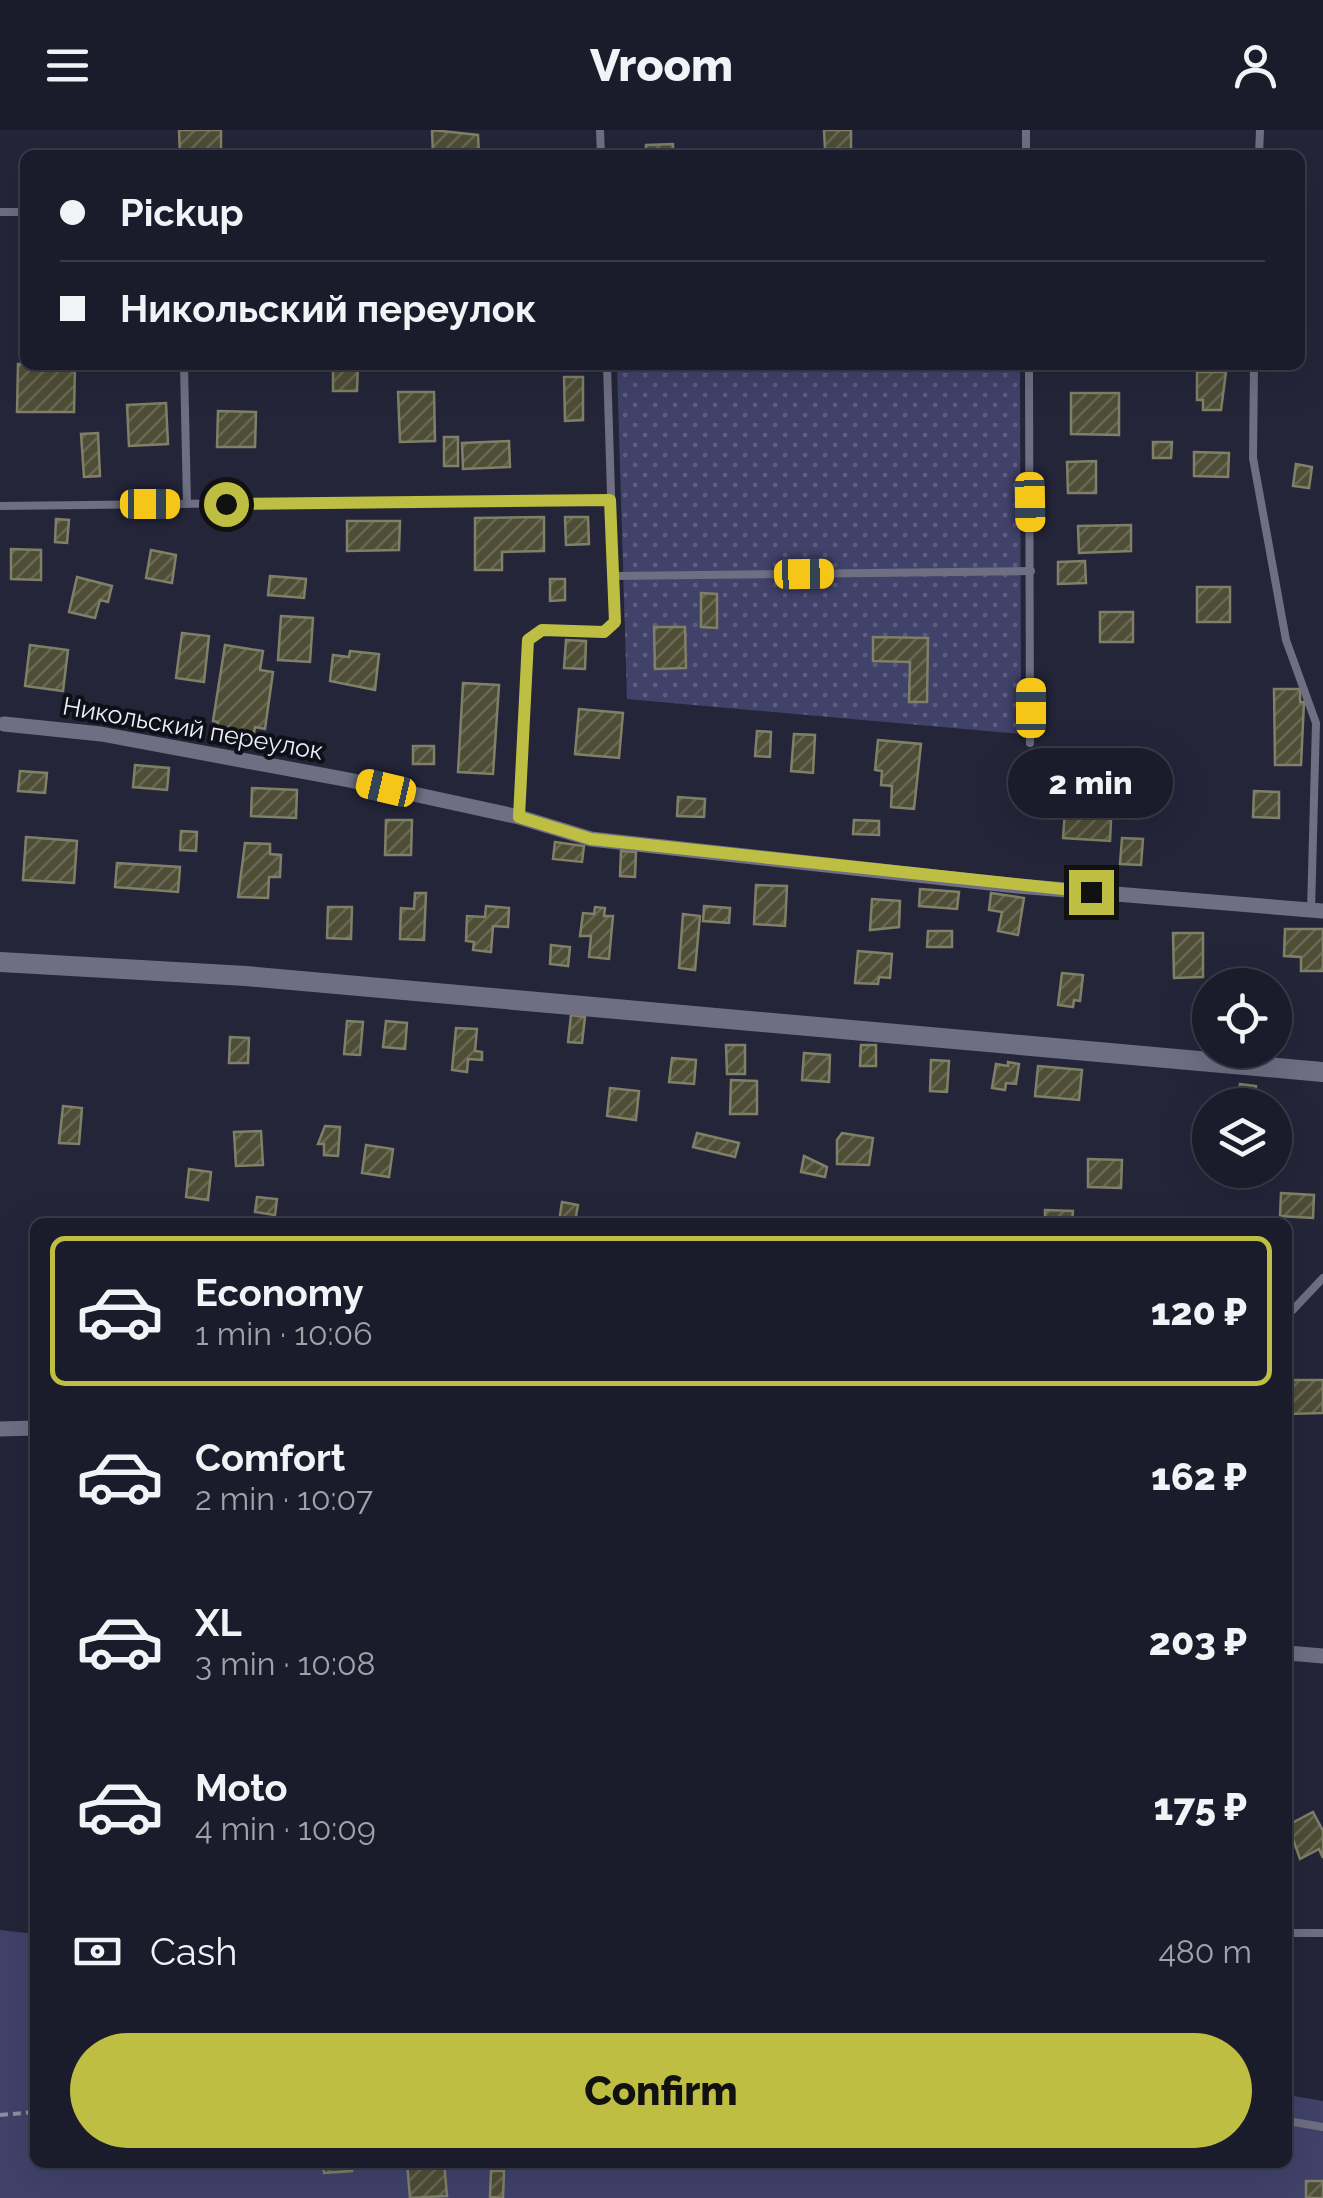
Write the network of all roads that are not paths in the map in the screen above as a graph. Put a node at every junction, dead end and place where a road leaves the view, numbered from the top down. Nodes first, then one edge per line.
1 (184, 370) edge
2 (606, 370) edge
3 (1029, 370) edge
4 (1254, 370) edge
5 (610, 500) junction
6 (188, 504) junction
7 (0, 506) edge
8 (1031, 571) junction
9 (616, 576) junction
10 (4, 724) dead end
11 (1030, 743) dead end
12 (519, 817) junction
13 (1317, 911) edge
14 (0, 962) edge
15 (1323, 1072) edge
16 (1323, 1278) edge
17 (1292, 1311) edge
18 (30, 1428) edge
19 (0, 1429) edge
20 (1292, 1650) edge
21 (1323, 1656) edge
22 (1292, 1933) edge
23 (1323, 1933) edge
24 (1292, 2122) edge
25 (1323, 2127) edge

1 - 6 lane
2 - 5 lane
3 - 8 lane
4 - 13 lane
5 - 6 lane
5 - 9 lane
6 - 7 lane
8 - 9 lane
8 - 11 lane
9 - 12 lane
10 - 12 street, Никольский переулок
12 - 13 street, Никольский переулок
14 - 15 street
16 - 17 lane
18 - 19 street
20 - 21 street
22 - 23 lane
24 - 25 lane

